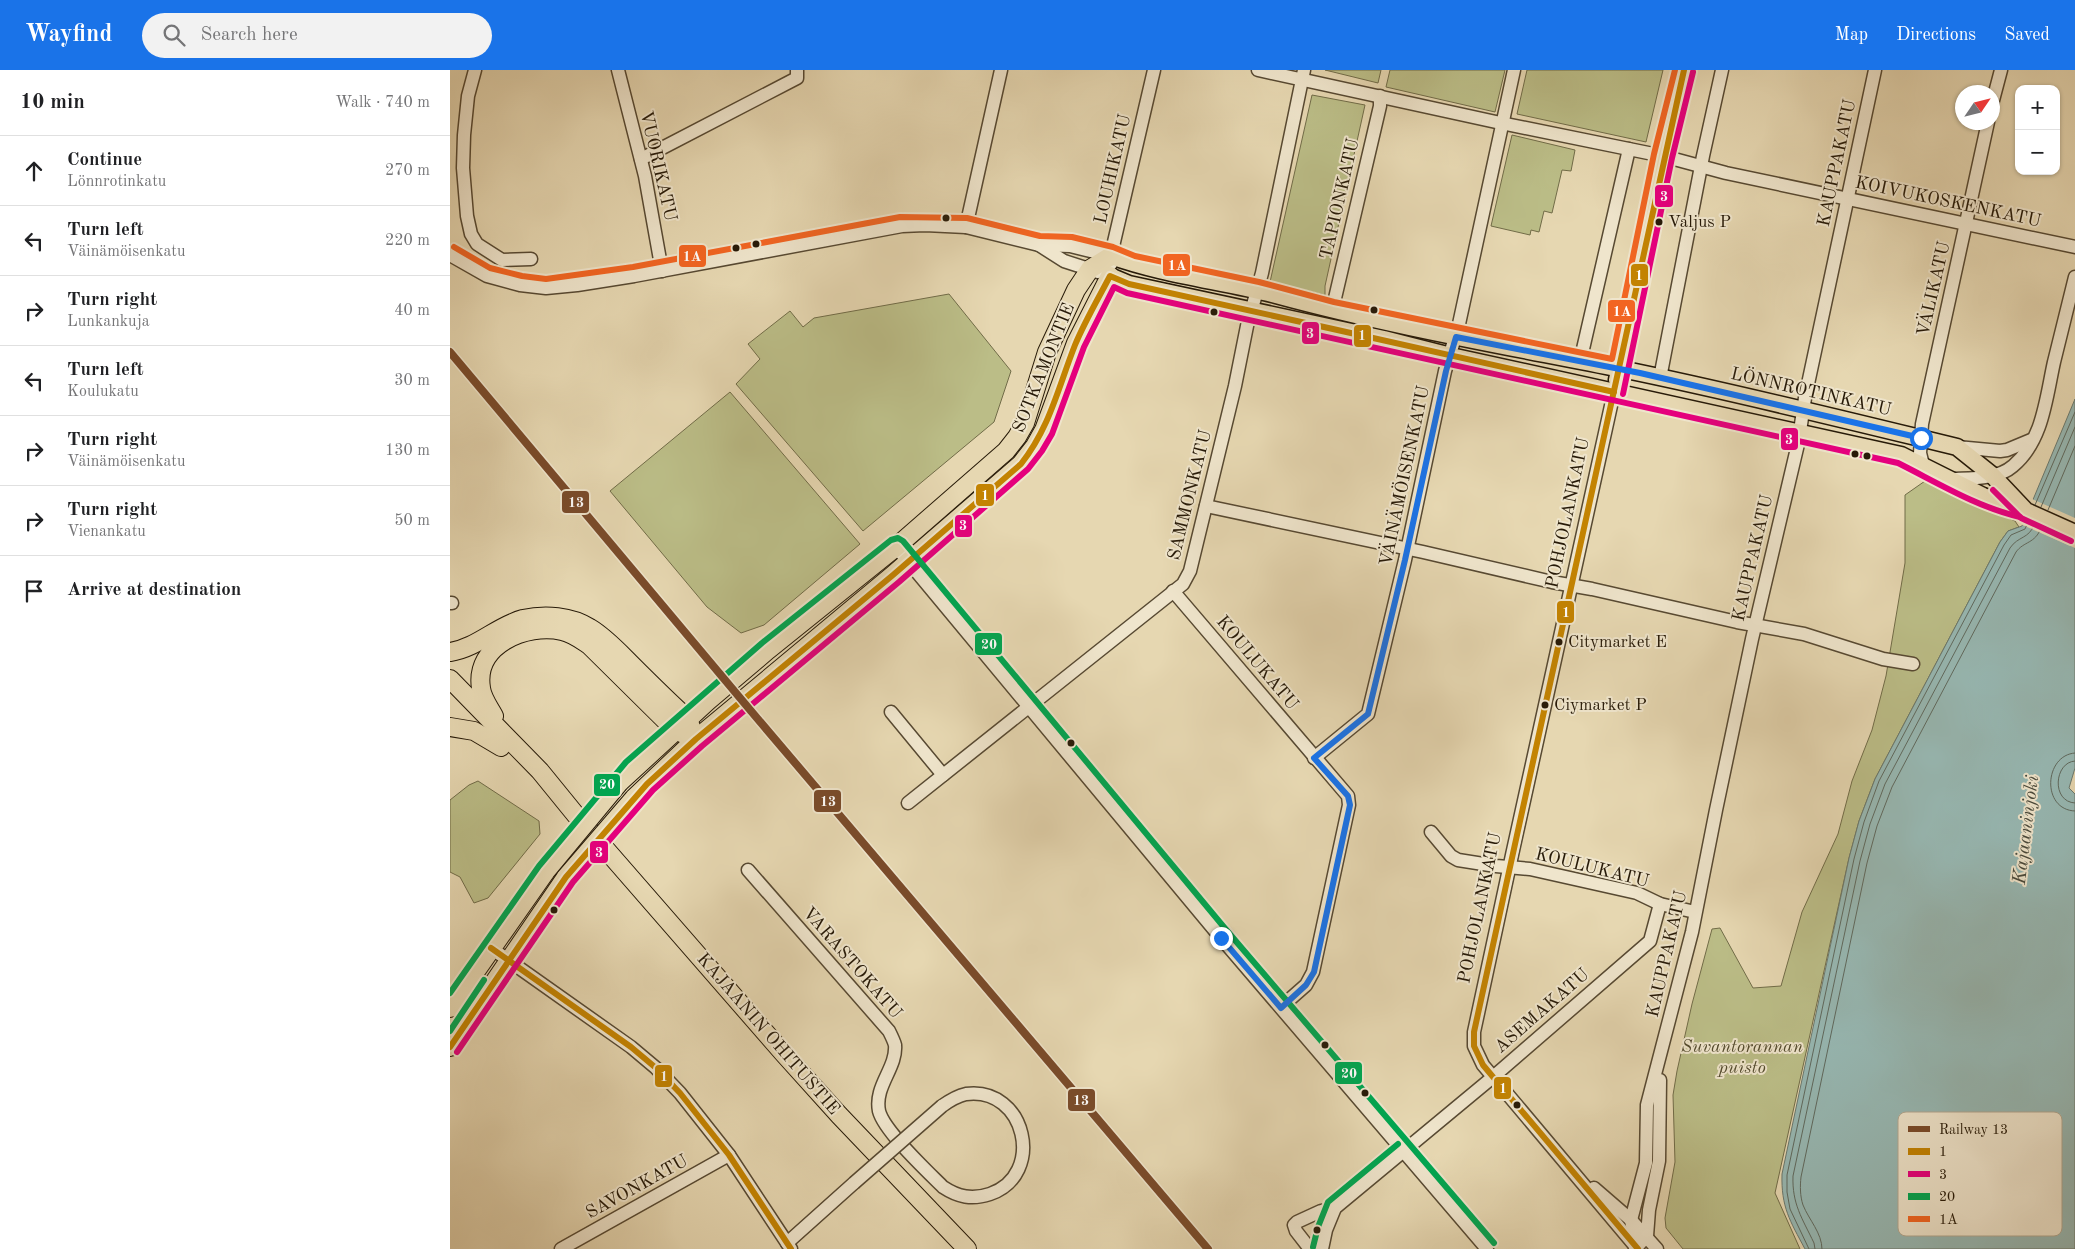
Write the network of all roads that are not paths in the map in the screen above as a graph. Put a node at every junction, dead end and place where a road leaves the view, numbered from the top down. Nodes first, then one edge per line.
1 (475, 70) edge
2 (618, 70) edge
3 (797, 70) edge
4 (1002, 70) edge
5 (1154, 70) edge
6 (1258, 70) edge
7 (1514, 70) edge
8 (1684, 70) edge
9 (1722, 70) edge
10 (1875, 70) edge
11 (2001, 70) edge
12 (1303, 75) edge
13 (1997, 85) edge
14 (1380, 96) junction
15 (1504, 123) junction
16 (1986, 130) edge
17 (1629, 149) junction
18 (1663, 156) junction
19 (641, 159) junction
20 (1702, 166) junction
21 (1848, 198) junction
22 (1967, 224) junction
23 (966, 227) junction
24 (1039, 245) junction
25 (2075, 247) edge
26 (450, 254) edge
27 (1111, 256) junction
28 (532, 259) dead end
29 (1090, 269) junction
30 (662, 271) junction
31 (1110, 276) junction
32 (2075, 277) edge
33 (1257, 290) junction
34 (1251, 310) junction
35 (1332, 310) junction
36 (1456, 337) junction
37 (1451, 356) junction
38 (1580, 362) junction
39 (1619, 369) junction
40 (1660, 378) junction
41 (1614, 392) junction
42 (1804, 410) junction
43 (1800, 432) junction
44 (1921, 438) junction
45 (2031, 440) junction
46 (1957, 447) junction
47 (1923, 465) junction
48 (1992, 475) junction
49 (1948, 479) junction
50 (1206, 506) junction
51 (2024, 509) junction
52 (2075, 533) edge
53 (896, 547) junction
54 (1407, 548) junction
55 (908, 561) junction
56 (1572, 586) junction
57 (1173, 591) junction
58 (1756, 625) junction
59 (450, 652) edge
60 (1912, 664) dead end
61 (450, 680) edge
62 (450, 696) edge
63 (1029, 706) junction
64 (891, 712) dead end
65 (682, 725) junction
66 (450, 727) edge
67 (696, 739) junction
68 (502, 740) junction
69 (1314, 758) junction
70 (943, 775) junction
71 (908, 803) dead end
72 (1431, 832) dead end
73 (1510, 868) junction
74 (748, 870) dead end
75 (1660, 904) junction
76 (1696, 912) junction
77 (491, 948) junction
78 (509, 960) junction
79 (450, 1008) edge
80 (1281, 1008) junction
81 (450, 1047) edge
82 (1662, 1054) junction
83 (1493, 1077) junction
84 (1404, 1151) junction
85 (729, 1154) junction
86 (1566, 1163) junction
87 (1335, 1208) junction
88 (1631, 1220) junction
89 (1647, 1236) junction
90 (789, 1246) edge
91 (1636, 1248) edge
92 (561, 1249) edge
93 (966, 1249) edge
94 (1310, 1249) edge
95 (1322, 1249) edge
96 (1487, 1249) edge
97 (1657, 1249) edge

1 - 28 street
2 - 19 street, VUORIKATU
3 - 19 street
4 - 23 street
5 - 27 street, LOUHIKATU
6 - 12 street, KOIVUKOSKENKATU
7 - 15 street, VÄINÄMÖISENKATU
8 - 18 main road, POHJOLANKATU
9 - 20 street
10 - 21 street, KAUPPAKATU
11 - 13 street
12 - 14 street, KOIVUKOSKENKATU
12 - 33 street, SAMMONKATU
14 - 15 street, KOIVUKOSKENKATU
14 - 35 street, TAPIONKATU
15 - 17 street, KOIVUKOSKENKATU
15 - 36 street, VÄINÄMÖISENKATU
16 - 22 street, VÄLIKATU
17 - 18 street, KOIVUKOSKENKATU
17 - 38 street
18 - 20 street, KOIVUKOSKENKATU
18 - 39 main road, POHJOLANKATU
19 - 30 street, VUORIKATU
20 - 21 street, KOIVUKOSKENKATU
20 - 40 street
21 - 22 street, KOIVUKOSKENKATU
21 - 42 street, KAUPPAKATU
22 - 25 street, KOIVUKOSKENKATU
22 - 44 street, VÄLIKATU
23 - 24 street, LÖNNROTINKATU
23 - 30 street, LÖNNROTINKATU
24 - 27 street, LÖNNROTINKATU
24 - 29 street, LÖNNROTINKATU
26 - 30 street, LÖNNROTINKATU
27 - 29 highway, SOTKAMONTIE
27 - 31 street, LOUHIKATU
27 - 33 main road, LÖNNROTINKATU
29 - 31 street, LÖNNROTINKATU
29 - 53 highway, SOTKAMONTIE
31 - 34 main road, LÖNNROTINKATU
31 - 55 highway, SOTKAMONTIE
32 - 45 street
33 - 34 street, SAMMONKATU
33 - 35 main road, LÖNNROTINKATU
34 - 37 main road, LÖNNROTINKATU
34 - 50 street, SAMMONKATU
35 - 36 main road, LÖNNROTINKATU
36 - 37 street, VÄINÄMÖISENKATU
36 - 38 main road, LÖNNROTINKATU
37 - 41 main road, LÖNNROTINKATU
37 - 54 street, VÄINÄMÖISENKATU
38 - 39 main road, LÖNNROTINKATU
39 - 40 main road, LÖNNROTINKATU
39 - 41 main road, POHJOLANKATU
40 - 42 main road, LÖNNROTINKATU
41 - 43 main road, LÖNNROTINKATU
41 - 56 street, POHJOLANKATU
42 - 43 street, KAUPPAKATU
42 - 44 main road, LÖNNROTINKATU
43 - 47 main road, LÖNNROTINKATU
43 - 58 street, KAUPPAKATU
44 - 46 main road, LÖNNROTINKATU
44 - 47 street, VÄLIKATU
45 - 46 street
45 - 48 street
46 - 48 main road, LÖNNROTINKATU
47 - 49 main road, LÖNNROTINKATU
48 - 49 street
48 - 51 main road, LÖNNROTINKATU
49 - 51 main road, LÖNNROTINKATU
50 - 54 street
50 - 57 street, SAMMONKATU
51 - 52 main road
53 - 55 street
53 - 65 highway, SOTKAMONTIE
54 - 56 street
54 - 69 street, VÄINÄMÖISENKATU
55 - 63 street
55 - 67 highway, SOTKAMONTIE
56 - 58 street
56 - 73 street, POHJOLANKATU
57 - 63 street, SAMMONKATU
57 - 69 street, KOULUKATU
58 - 60 street
58 - 76 street, KAUPPAKATU
59 - 65 highway
61 - 68 highway, KAJAANIN OHITUSTIE
62 - 68 highway, KAJAANIN OHITUSTIE
63 - 70 street, SAMMONKATU
63 - 80 street
64 - 70 street
65 - 67 highway
65 - 68 highway
65 - 77 highway, SOTKAMONTIE, bridge
66 - 68 highway
67 - 78 highway, SOTKAMONTIE, bridge
68 - 93 highway, KAJAANIN OHITUSTIE
69 - 80 street, KOULUKATU
70 - 71 street, SAMMONKATU
72 - 73 street, KOULUKATU
73 - 75 street, KOULUKATU
73 - 83 street, POHJOLANKATU
74 - 90 street, VARASTOKATU, bridge
75 - 76 street, KOULUKATU
75 - 83 street, ASEMAKATU
76 - 82 street, KAUPPAKATU
77 - 78 street
77 - 79 highway, SOTKAMONTIE
78 - 81 highway, SOTKAMONTIE
78 - 85 street
80 - 84 street
82 - 88 street, KAUPPAKATU
82 - 89 street, KAUPPAKATU
83 - 84 street, ASEMAKATU
83 - 86 street, POHJOLANKATU
84 - 87 street, ASEMAKATU
84 - 96 street
85 - 90 street
85 - 92 street, SAVONKATU
86 - 88 street
86 - 91 street
87 - 94 street, ASEMAKATU
87 - 95 street, ASEMAKATU
88 - 89 street
88 - 91 street, KAUPPAKATU
89 - 91 street
89 - 97 street

